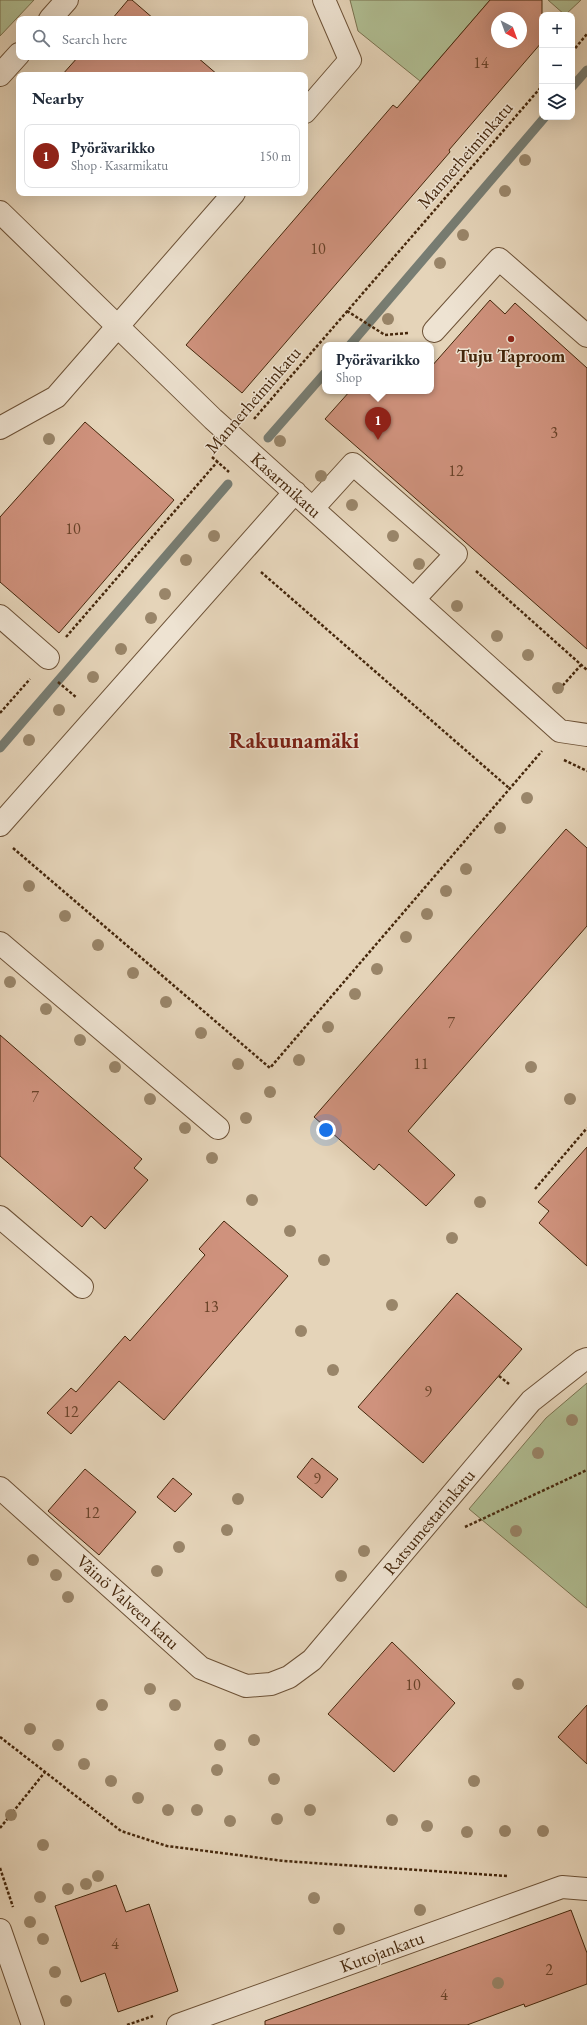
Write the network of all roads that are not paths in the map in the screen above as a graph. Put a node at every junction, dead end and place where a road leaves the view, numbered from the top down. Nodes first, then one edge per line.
1 (67, 0) edge
2 (324, 0) edge
3 (53, 16) edge
4 (16, 57) edge
5 (0, 76) edge
6 (308, 109) edge
7 (231, 196) edge
8 (0, 212) edge
9 (118, 326) junction
10 (434, 331) dead end
11 (587, 336) edge
12 (0, 428) edge
13 (295, 492) junction
14 (313, 508) junction
15 (414, 600) junction
16 (0, 616) edge
17 (48, 658) road end
18 (587, 735) edge
19 (0, 825) edge
20 (0, 943) edge
21 (218, 1128) dead end
22 (0, 1217) edge
23 (82, 1287) dead end
24 (587, 1359) edge
25 (0, 1488) edge
26 (271, 1684) joint
27 (587, 1889) edge
28 (0, 1930) edge
29 (32, 2025) edge
30 (178, 2025) edge

1 - 3 street
2 - 6 street
4 - 5 street
7 - 9 street
8 - 9 street, Kasarmikatu
9 - 12 street
9 - 13 street, Kasarmikatu
10 - 11 street
13 - 14 street, Kasarmikatu
13 - 19 street
14 - 15 street, Kasarmikatu
14 - 15 street
15 - 18 street, Kasarmikatu
16 - 17 street
20 - 21 street
22 - 23 street
24 - 26 street, Ratsumestarinkatu
25 - 26 street, Väinö Valveen katu
27 - 30 street, Kutojankatu
28 - 29 street

